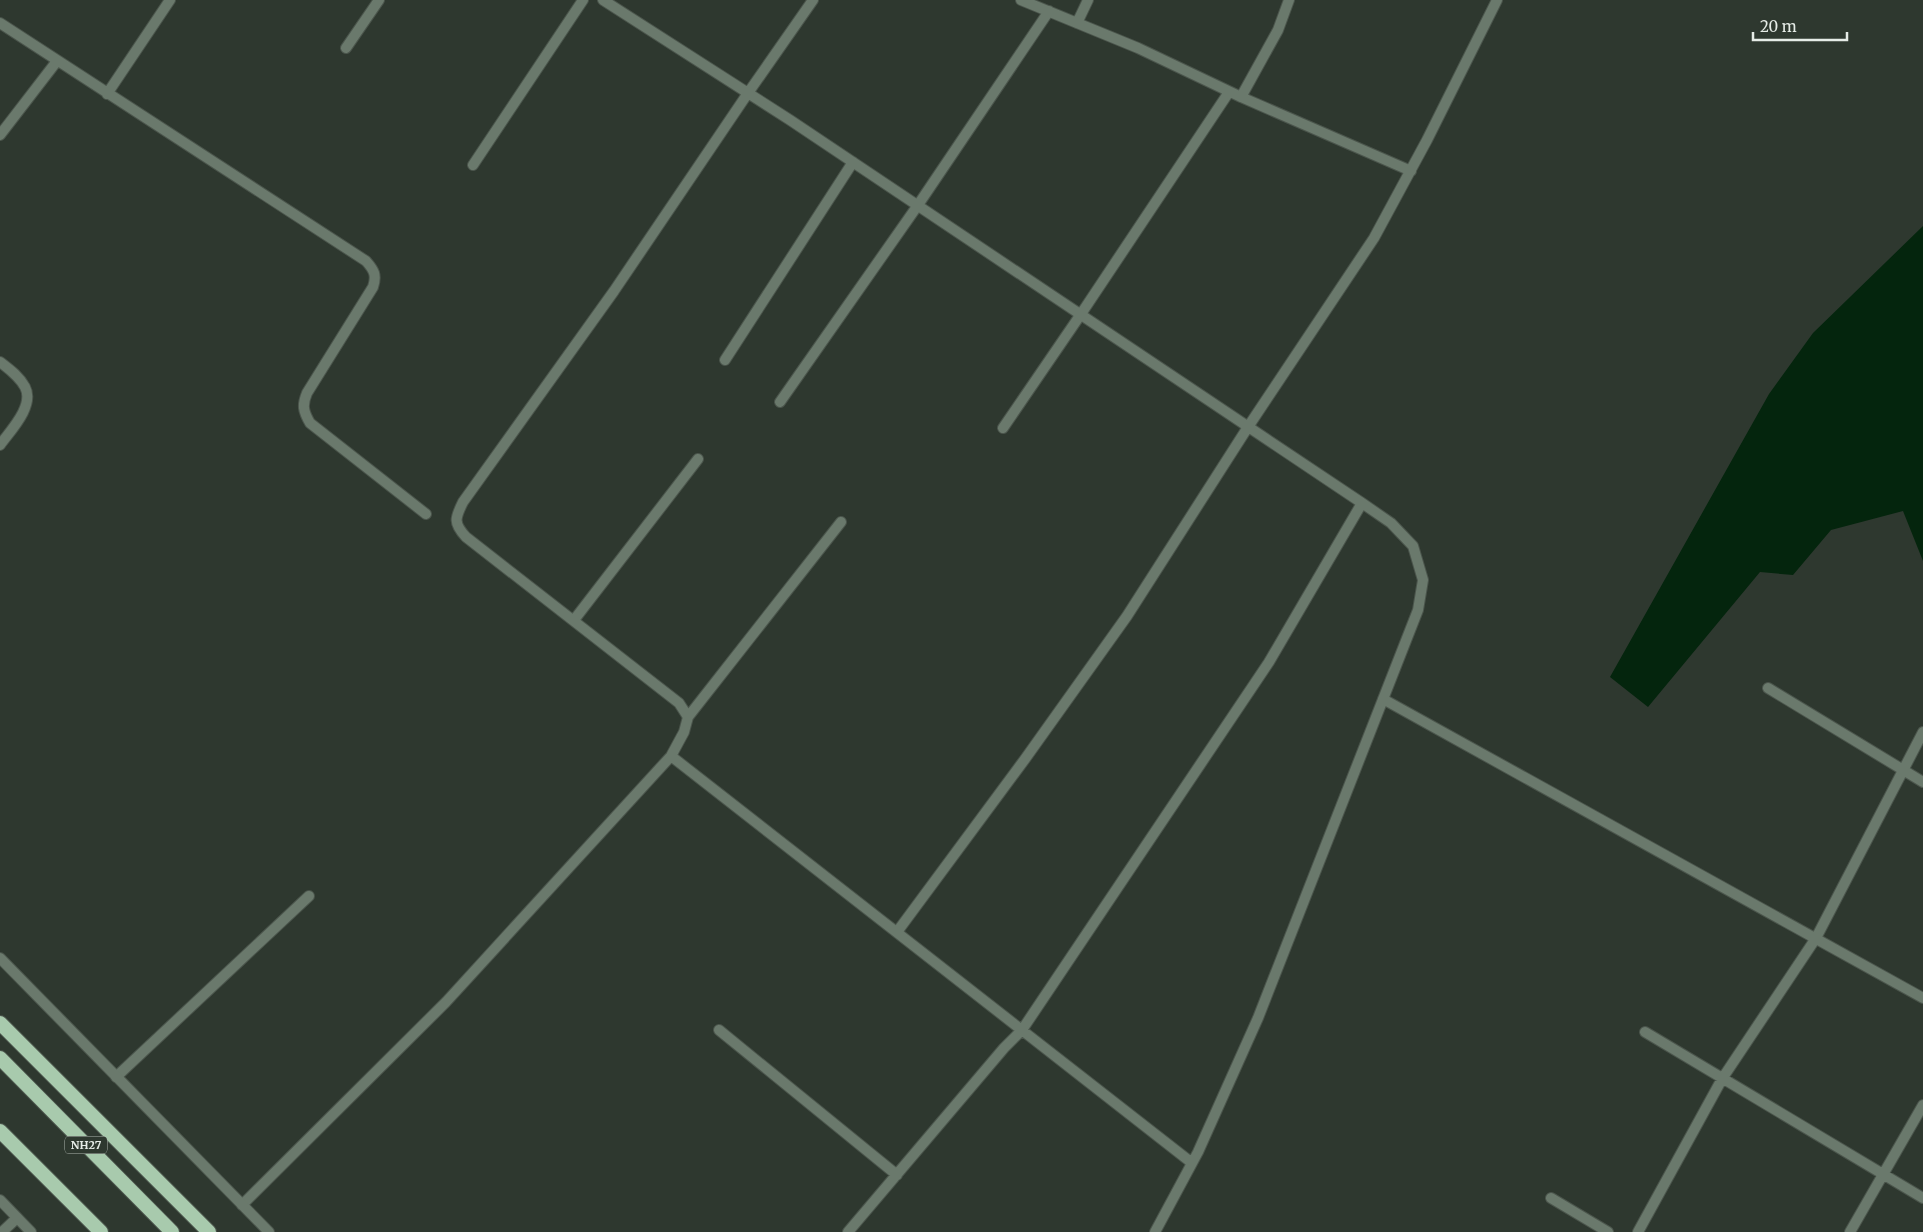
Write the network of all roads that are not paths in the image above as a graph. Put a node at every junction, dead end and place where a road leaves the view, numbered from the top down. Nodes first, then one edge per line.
1 (170, 0) edge
2 (379, 0) edge
3 (583, 0) edge
4 (603, 0) edge
5 (814, 0) edge
6 (1021, 0) edge
7 (1088, 0) edge
8 (1290, 0) edge
9 (1497, 0) edge
10 (1049, 12) junction
11 (0, 23) edge
12 (1077, 23) junction
13 (346, 48) dead end
14 (57, 61) junction
15 (1229, 92) junction
16 (748, 93) junction
17 (108, 94) junction
18 (1241, 98) junction
19 (0, 134) edge
20 (853, 162) junction
21 (473, 165) dead end
22 (1411, 171) junction
23 (918, 205) junction
24 (1081, 314) junction
25 (725, 360) dead end
26 (0, 362) edge
27 (780, 402) dead end
28 (1248, 427) junction
29 (1003, 428) dead end
30 (0, 445) edge
31 (698, 459) dead end
32 (1362, 503) junction
33 (426, 514) dead end
34 (841, 522) dead end
35 (574, 620) junction
36 (1768, 688) dead end
37 (1382, 699) junction
38 (688, 717) junction
39 (1923, 732) edge
40 (671, 756) junction
41 (1903, 770) junction
42 (1923, 782) edge
43 (309, 896) dead end
44 (896, 932) junction
45 (1816, 938) junction
46 (0, 958) edge
47 (1923, 998) edge
48 (0, 1023) edge
49 (719, 1030) dead end
50 (1022, 1030) junction
51 (1644, 1032) dead end
52 (0, 1058) edge
53 (116, 1077) junction
54 (1722, 1079) junction
55 (1923, 1105) edge
56 (0, 1131) edge
57 (1192, 1163) junction
58 (1883, 1174) junction
59 (897, 1176) junction
60 (1552, 1198) dead end
61 (1923, 1198) edge
62 (0, 1200) edge
63 (242, 1205) junction
64 (17, 1218) junction
65 (2, 1232) edge
66 (31, 1232) edge
67 (100, 1232) edge
68 (172, 1232) edge
69 (209, 1232) edge
70 (269, 1232) edge
71 (848, 1232) edge
72 (1155, 1232) edge
73 (1608, 1232) edge
74 (1638, 1232) edge
75 (1850, 1232) edge

1 - 17 street
2 - 13 street
3 - 21 street
4 - 16 street
5 - 16 street
6 - 10 street
7 - 12 street
8 - 18 street
9 - 22 street
10 - 12 street
10 - 23 street
11 - 14 street
12 - 15 street
14 - 17 street
14 - 19 street
15 - 18 street
15 - 24 street
16 - 20 street
16 - 35 street
17 - 33 street
18 - 22 street
20 - 23 street
20 - 25 street
22 - 28 street
23 - 24 street
23 - 27 street
24 - 28 street
24 - 29 street
26 - 30 street
28 - 32 street
28 - 44 street
31 - 35 street
32 - 37 street
32 - 50 street
34 - 38 street
35 - 38 street
36 - 41 street
37 - 45 street
37 - 57 street
38 - 40 street
39 - 41 street
40 - 44 street
40 - 63 street
41 - 42 street
41 - 45 street
43 - 53 street
44 - 50 street
45 - 47 street
45 - 54 street
46 - 53 street
48 - 69 highway
49 - 59 street
50 - 57 street
50 - 59 street
51 - 54 street
52 - 68 highway, NH27
53 - 63 street
54 - 58 street
54 - 74 street
55 - 58 street
56 - 67 highway
57 - 72 street
58 - 61 street
58 - 75 street
59 - 71 street
60 - 73 street
62 - 64 street
63 - 70 street
64 - 65 street
64 - 66 street

